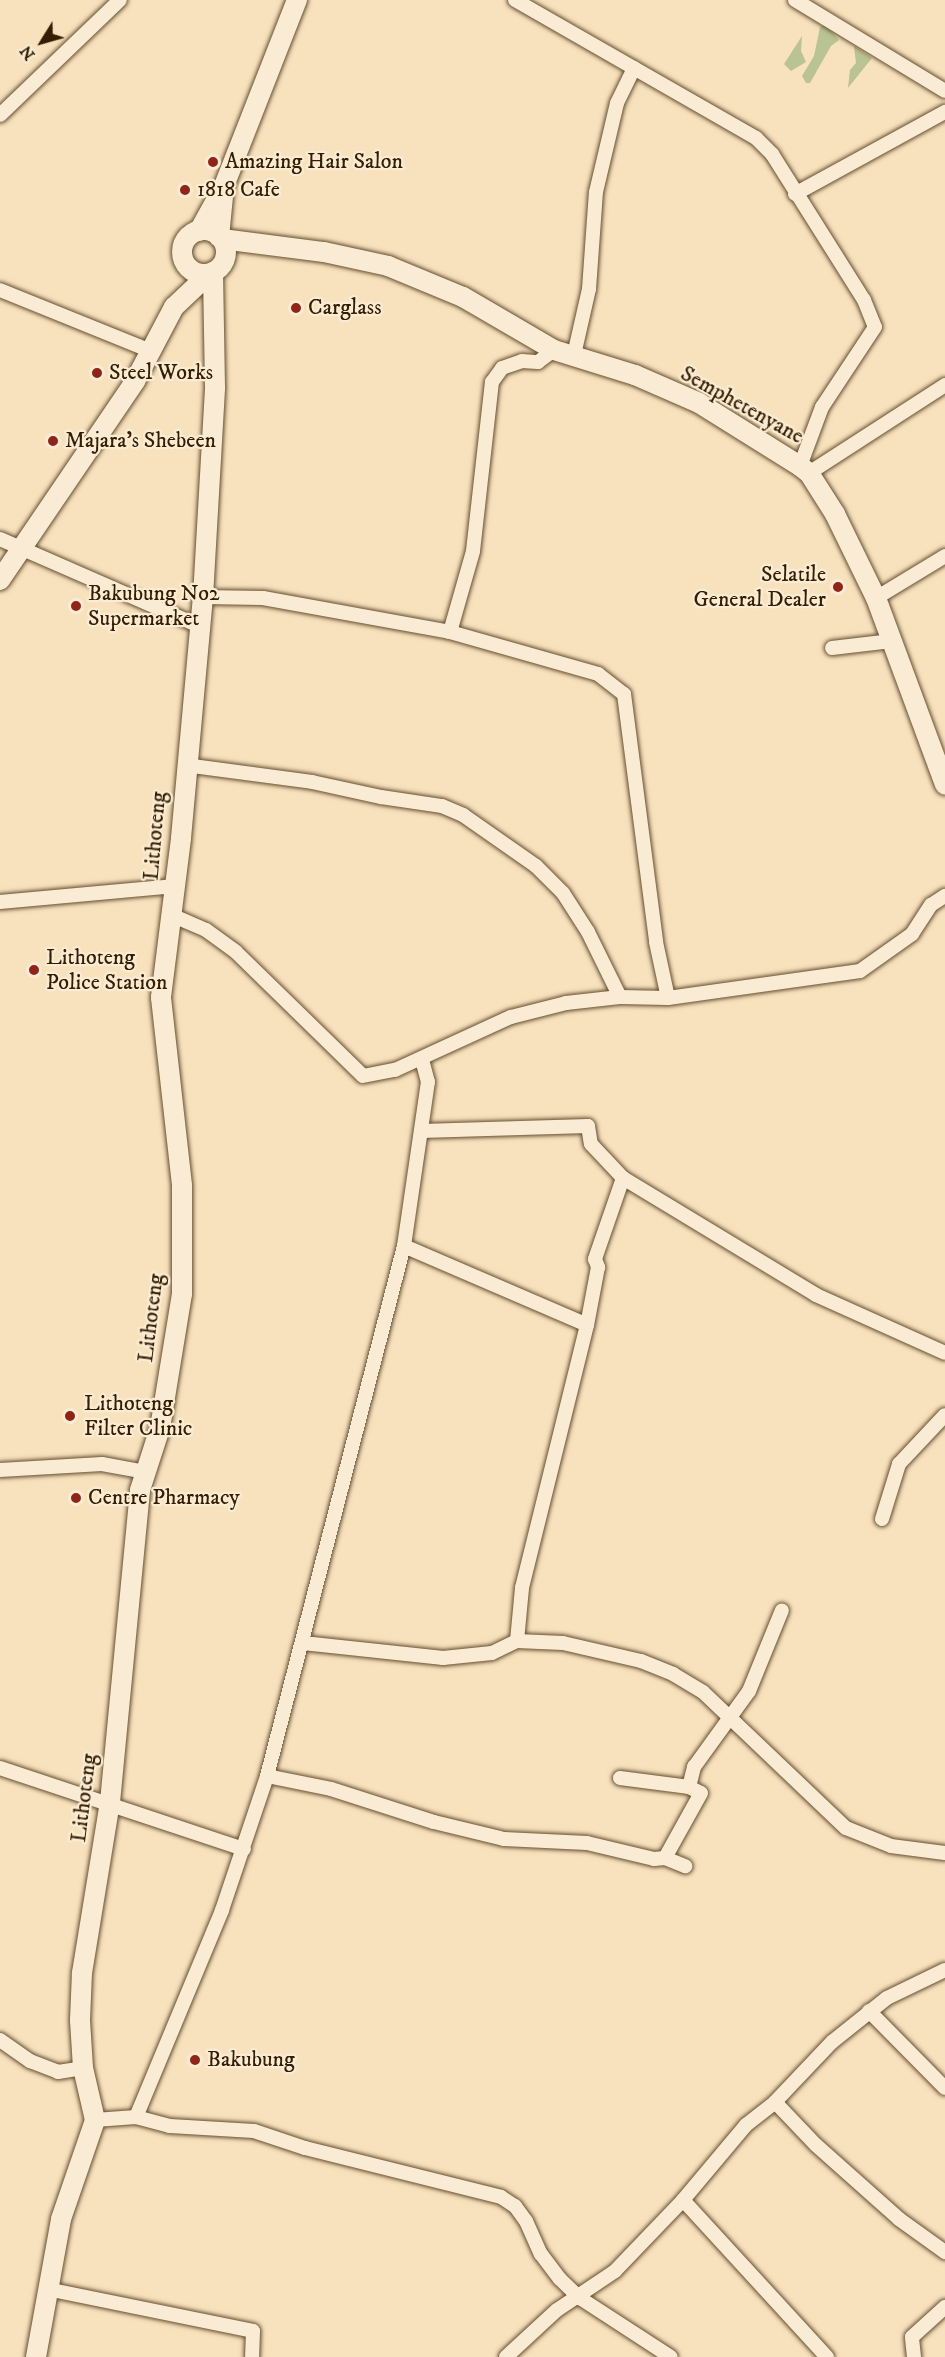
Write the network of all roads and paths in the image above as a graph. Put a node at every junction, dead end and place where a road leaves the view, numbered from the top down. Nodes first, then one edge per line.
1 (120, 0) edge
2 (297, 0) edge
3 (515, 0) edge
4 (795, 0) edge
5 (634, 68) junction
6 (945, 91) edge
7 (945, 112) edge
8 (0, 115) edge
9 (224, 186) junction
10 (795, 194) junction
11 (199, 231) junction
12 (220, 238) junction
13 (264, 247) junction
14 (184, 262) junction
15 (215, 270) junction
16 (0, 290) edge
17 (174, 307) junction
18 (554, 350) junction
19 (152, 351) junction
20 (574, 355) junction
21 (945, 385) edge
22 (805, 470) junction
23 (0, 539) edge
24 (21, 547) junction
25 (945, 556) edge
26 (0, 580) edge
27 (203, 597) junction
28 (876, 598) junction
29 (199, 626) junction
30 (450, 632) junction
31 (892, 641) junction
32 (832, 648) dead end
33 (185, 765) junction
34 (945, 785) edge
35 (176, 886) junction
36 (945, 896) edge
37 (0, 902) edge
38 (169, 914) junction
39 (620, 997) junction
40 (668, 998) junction
41 (422, 1059) junction
42 (421, 1131) junction
43 (623, 1178) junction
44 (404, 1246) junction
45 (587, 1325) junction
46 (945, 1353) edge
47 (945, 1415) edge
48 (0, 1470) edge
49 (146, 1472) junction
50 (882, 1519) dead end
51 (782, 1610) dead end
52 (517, 1641) junction
53 (303, 1642) junction
54 (729, 1715) junction
55 (0, 1768) edge
56 (267, 1776) junction
57 (620, 1778) dead end
58 (689, 1787) junction
59 (110, 1802) junction
60 (244, 1849) junction
61 (945, 1853) edge
62 (665, 1858) junction
63 (685, 1866) dead end
64 (945, 1970) edge
65 (869, 2011) junction
66 (0, 2040) edge
67 (83, 2068) junction
68 (945, 2088) edge
69 (775, 2102) junction
70 (136, 2117) junction
71 (95, 2120) junction
72 (682, 2200) junction
73 (945, 2252) edge
74 (46, 2289) junction
75 (580, 2298) junction
76 (945, 2307) edge
77 (36, 2357) edge
78 (252, 2357) edge
79 (506, 2357) edge
80 (671, 2357) edge
81 (827, 2357) edge
82 (914, 2357) edge

1 - 8 street
2 - 9 main road
3 - 5 street
4 - 6 street
5 - 10 street
5 - 20 street
7 - 10 street
9 - 11 main road
9 - 12 main road
10 - 22 street
11 - 12 main road
11 - 14 main road
12 - 13 main road, Semphetenyane
12 - 15 main road
13 - 15 main road
13 - 18 main road, Semphetenyane
14 - 15 main road
14 - 17 main road
15 - 17 main road
15 - 27 main road, Lithoteng
16 - 19 street
17 - 19 main road
18 - 20 main road, Semphetenyane
18 - 30 street
19 - 24 main road
20 - 22 main road, Semphetenyane
21 - 22 street
22 - 28 main road, Semphetenyane
23 - 24 street
24 - 26 main road
24 - 29 street
25 - 28 street
27 - 29 main road, Lithoteng
27 - 30 street
28 - 31 main road, Semphetenyane
29 - 33 main road, Lithoteng
30 - 40 street
31 - 32 street
31 - 34 main road, Semphetenyane
33 - 35 main road, Lithoteng
33 - 39 street
35 - 37 street
35 - 38 main road, Lithoteng
36 - 40 street
38 - 41 street
38 - 49 main road, Lithoteng
39 - 40 street
39 - 41 street
41 - 42 street
42 - 43 street
42 - 44 street
43 - 45 street
43 - 46 street
44 - 45 street
44 - 53 street
45 - 52 street
47 - 50 street
48 - 49 street
49 - 59 main road, Lithoteng
51 - 54 street
52 - 53 street
52 - 54 street
53 - 56 street
54 - 58 street
54 - 61 street
55 - 59 street
56 - 60 street
56 - 62 street
57 - 58 street
58 - 62 street
59 - 60 street
59 - 67 main road, Lithoteng
60 - 70 street
62 - 63 street
64 - 65 street
65 - 68 street
65 - 69 street
66 - 67 street
67 - 71 main road, Lithoteng
69 - 72 street
69 - 73 street
70 - 71 street
70 - 75 street
71 - 74 main road
72 - 75 street
72 - 81 street
74 - 77 main road
74 - 78 street
75 - 79 street
75 - 80 street
76 - 82 street

